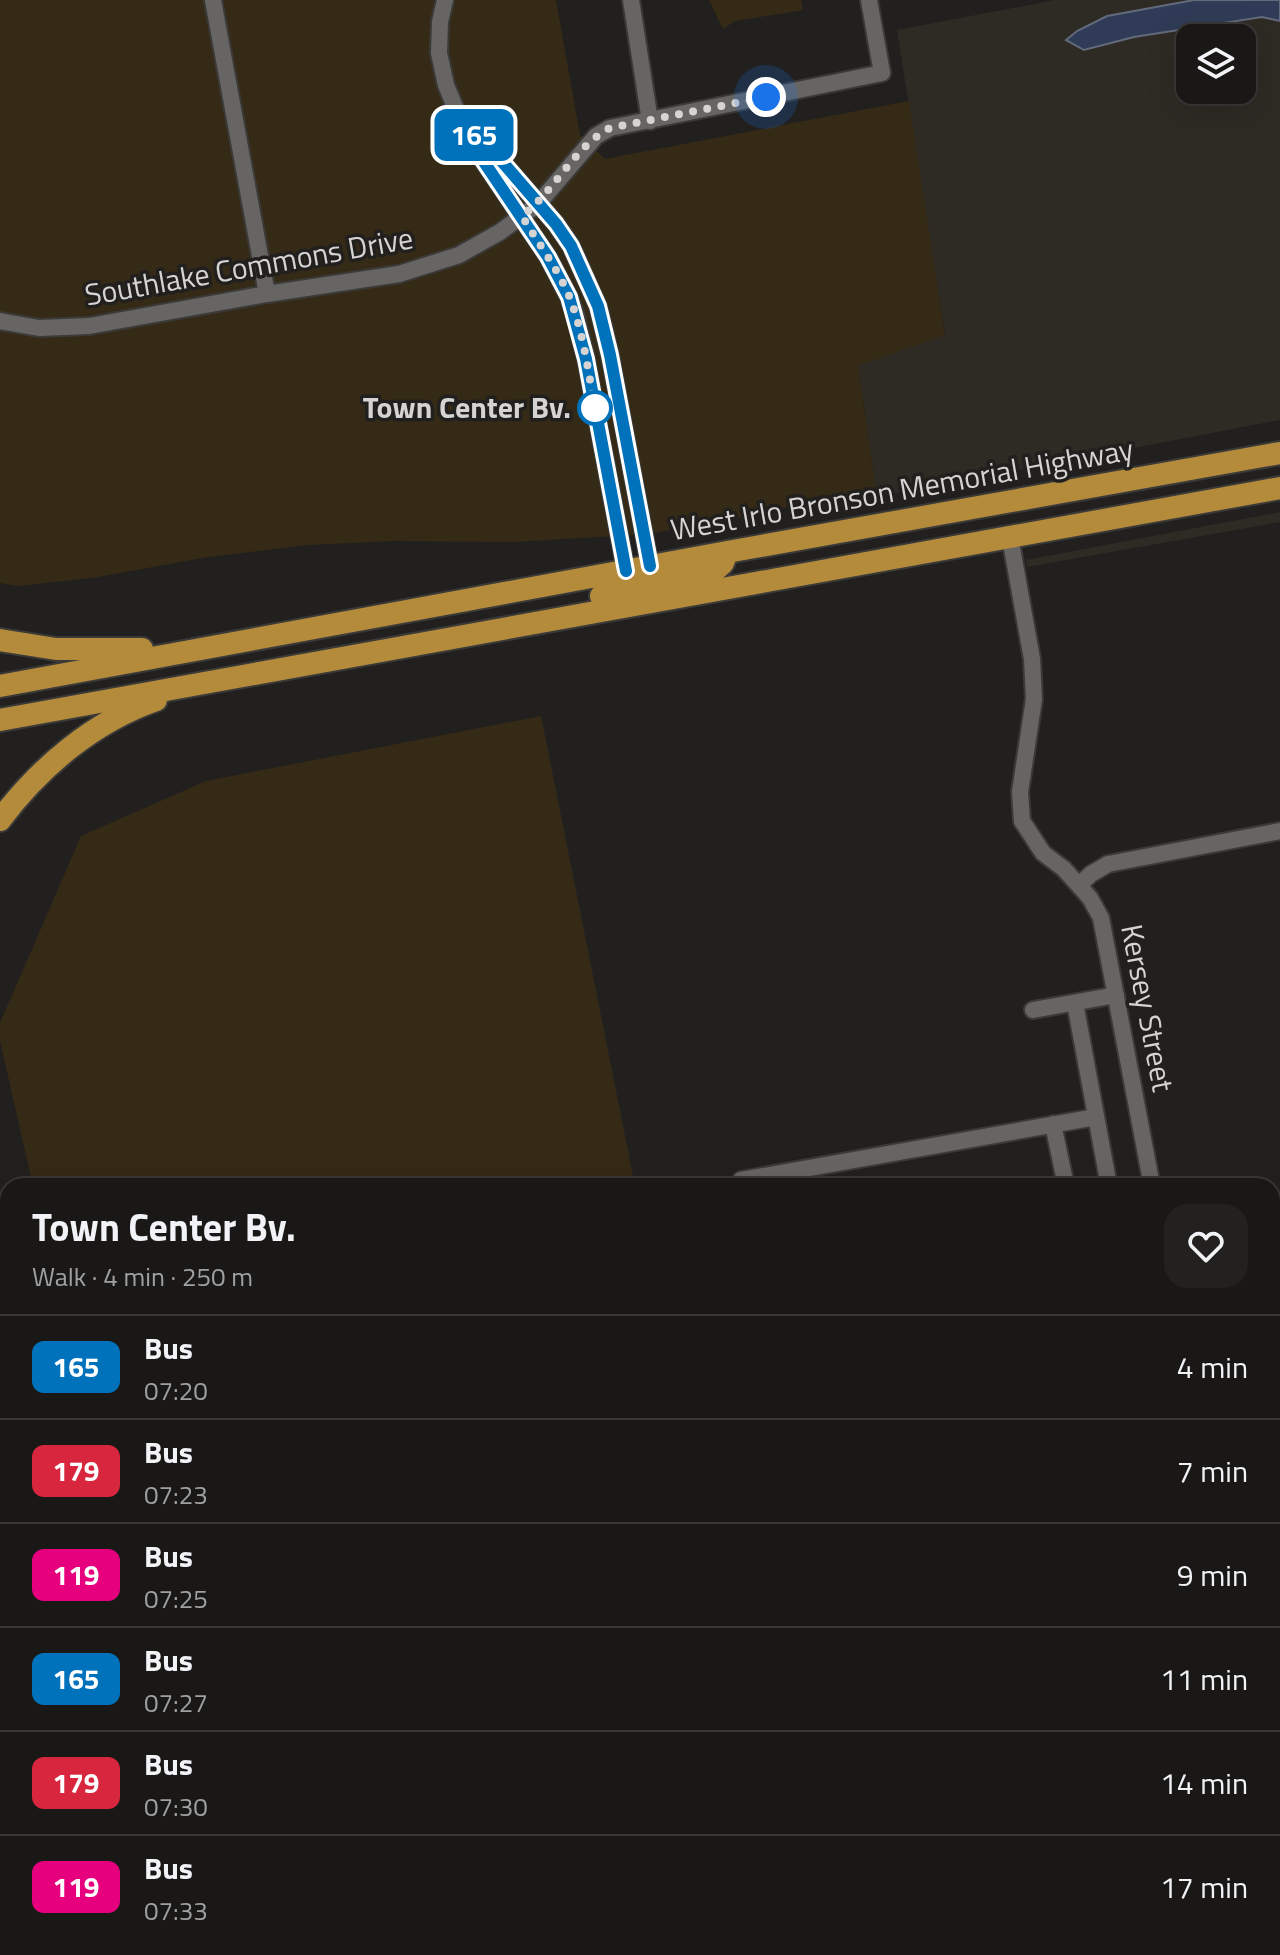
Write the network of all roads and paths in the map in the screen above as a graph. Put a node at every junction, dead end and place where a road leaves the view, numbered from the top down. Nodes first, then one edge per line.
1 (213, 0) edge
2 (445, 0) edge
3 (631, 0) edge
4 (872, 0) edge
5 (650, 121) junction
6 (470, 131) junction
7 (538, 204) junction
8 (522, 216) junction
9 (267, 294) junction
10 (0, 321) edge
11 (610, 355) junction
12 (586, 359) junction
13 (1280, 453) edge
14 (1280, 488) edge
15 (1066, 492) junction
16 (1010, 537) junction
17 (727, 552) junction
18 (650, 566) junction
19 (626, 571) junction
20 (636, 604) junction
21 (556, 618) junction
22 (0, 640) edge
23 (203, 648) junction
24 (265, 670) junction
25 (0, 686) edge
26 (0, 720) edge
27 (0, 820) edge
28 (1280, 820) edge
29 (1280, 831) edge
30 (1255, 835) junction
31 (1079, 885) junction
32 (1116, 995) junction
33 (1075, 1003) junction
34 (1033, 1010) dead end
35 (1096, 1117) junction
36 (1053, 1124) junction
37 (789, 1178) edge
38 (1064, 1178) edge
39 (1107, 1178) edge
40 (1150, 1178) edge

1 - 9 street
2 - 6 street
3 - 5 street
4 - 5 street, Southlake Commons Drive
5 - 7 street, Southlake Commons Drive
6 - 7 street
6 - 8 street
7 - 8 street, Southlake Commons Drive
7 - 11 street
8 - 9 street, Southlake Commons Drive
8 - 12 street
9 - 10 street, Southlake Commons Drive
11 - 12 street
11 - 18 street
12 - 19 street
13 - 15 highway, West Irlo Bronson Memorial Highway
14 - 16 highway
15 - 16 highway
15 - 17 highway, West Irlo Bronson Memorial Highway
16 - 20 highway
16 - 31 street, Kersey Street
17 - 18 highway, West Irlo Bronson Memorial Highway
17 - 20 highway
18 - 19 highway, West Irlo Bronson Memorial Highway
18 - 21 highway
19 - 23 highway, West Irlo Bronson Memorial Highway
20 - 21 highway
21 - 24 highway
22 - 23 highway
23 - 25 highway
24 - 26 highway
24 - 27 highway
28 - 30 street
29 - 30 street
30 - 31 street
31 - 32 street, Kersey Street
32 - 33 street
32 - 40 street, Kersey Street
33 - 34 street
33 - 35 street
35 - 36 street
35 - 39 street
36 - 37 street
36 - 38 street

